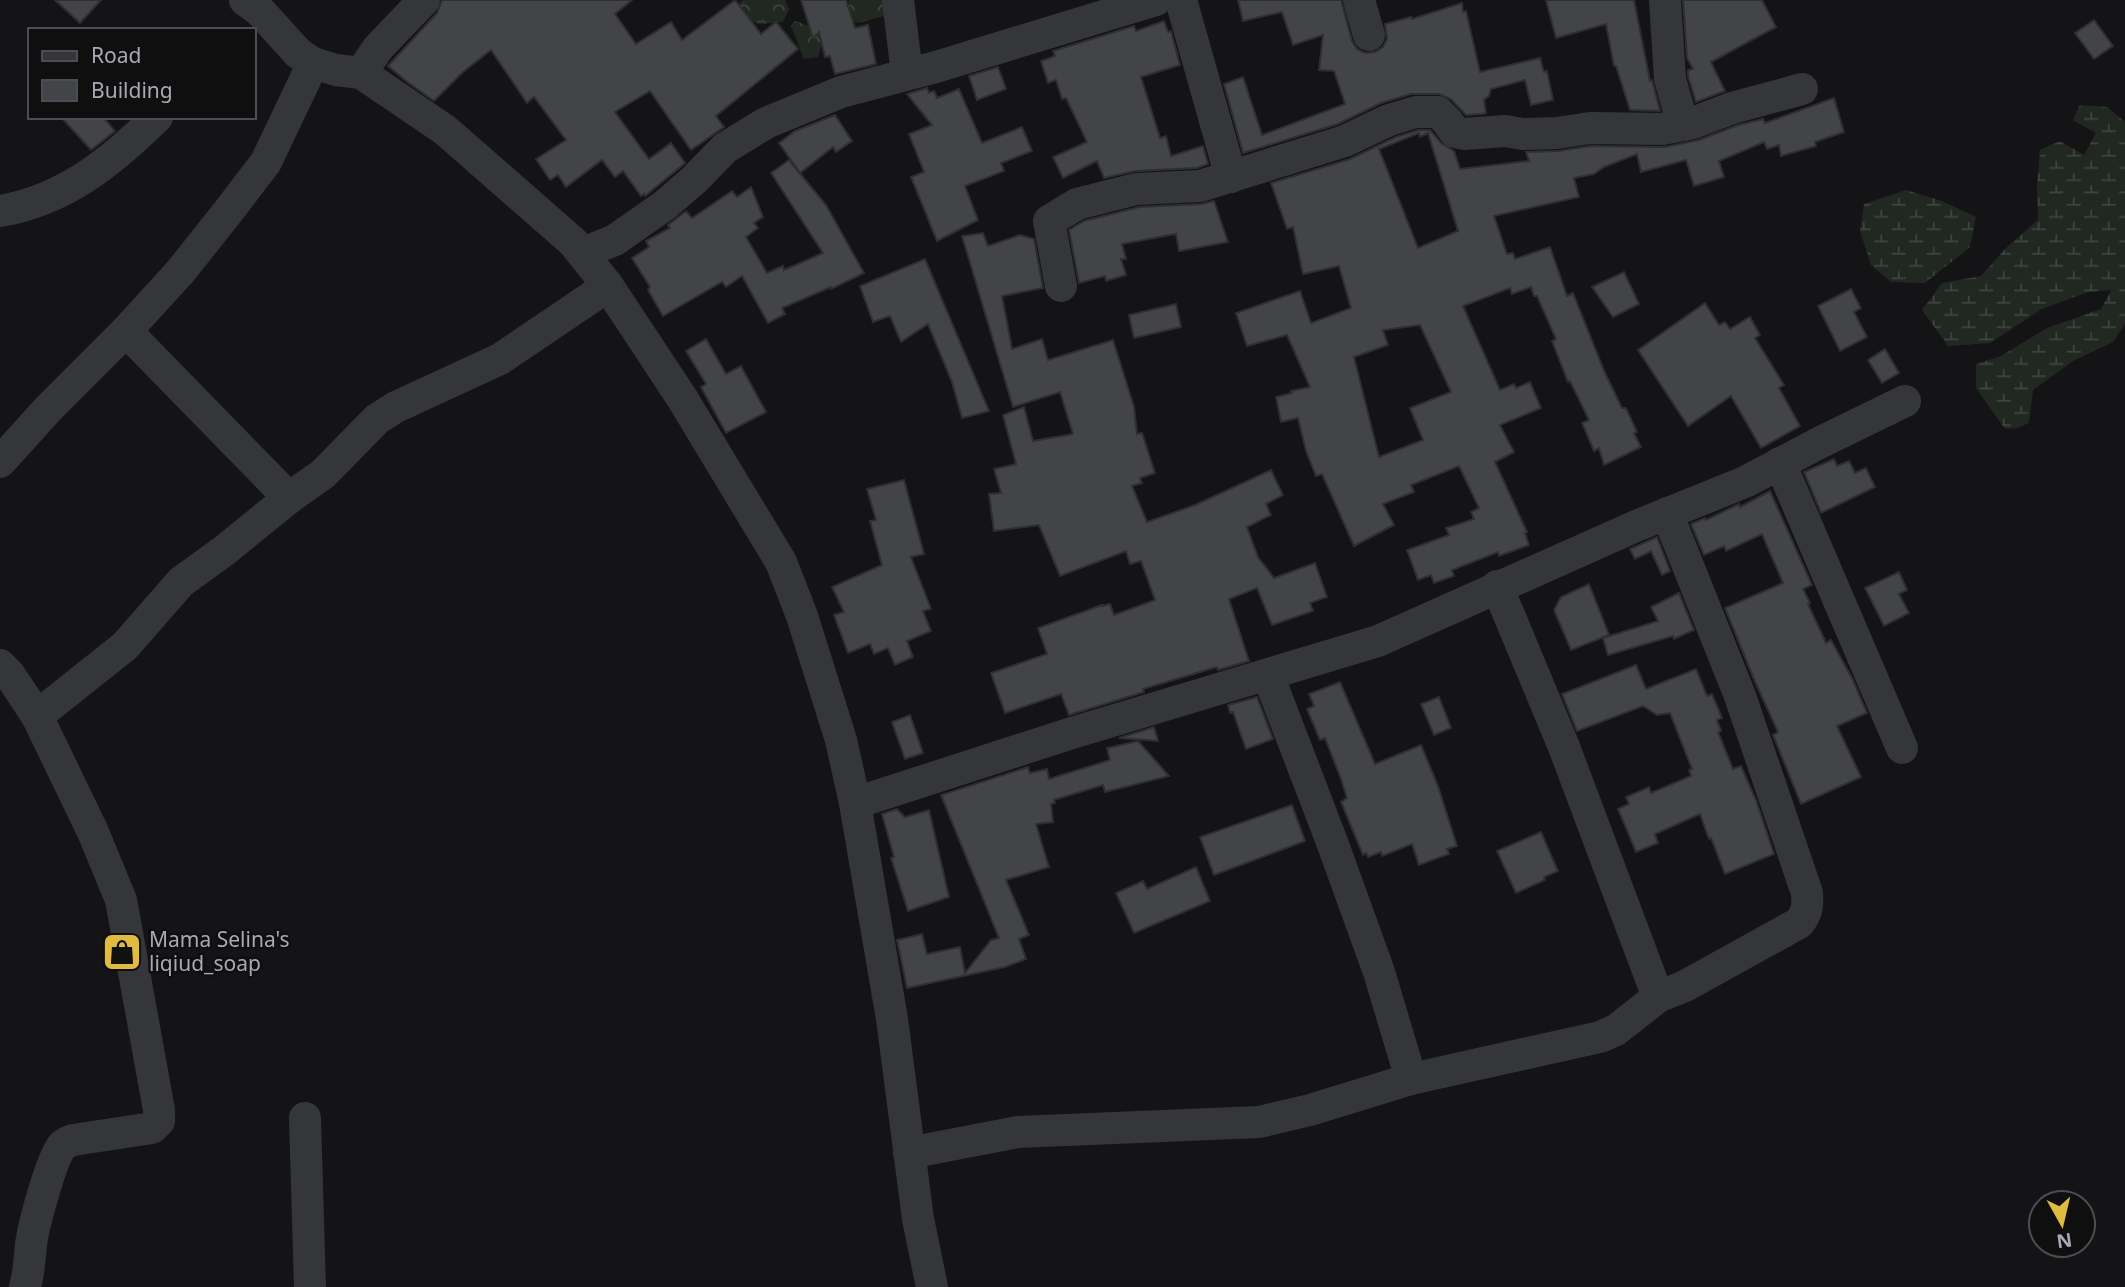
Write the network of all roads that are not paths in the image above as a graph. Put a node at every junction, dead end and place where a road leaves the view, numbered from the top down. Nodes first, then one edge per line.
1 (244, 0) edge
2 (424, 0) edge
3 (898, 0) edge
4 (1156, 0) edge
5 (1181, 0) edge
6 (1359, 0) edge
7 (1665, 0) edge
8 (263, 33) edge
9 (1370, 35) dead end
10 (313, 63) junction
11 (361, 73) junction
12 (907, 74) junction
13 (1802, 89) dead end
14 (155, 119) edge
15 (1684, 125) junction
16 (1231, 177) junction
17 (0, 211) edge
18 (583, 253) junction
19 (608, 286) junction
20 (1061, 286) dead end
21 (126, 331) junction
22 (1905, 401) dead end
23 (0, 462) edge
24 (1780, 463) junction
25 (289, 498) junction
26 (1667, 513) junction
27 (1497, 586) junction
28 (0, 665) edge
29 (1268, 675) junction
30 (37, 716) junction
31 (1902, 748) dead end
32 (855, 803) junction
33 (1657, 998) junction
34 (1411, 1079) junction
35 (306, 1118) dead end
36 (909, 1153) junction
37 (25, 1287) edge
38 (310, 1287) edge
39 (932, 1287) edge

1 - 8 street
2 - 11 street
3 - 12 street
4 - 12 street
5 - 16 street
6 - 9 street
7 - 15 street
8 - 10 street
10 - 11 street
10 - 21 street
11 - 18 street
12 - 18 street
13 - 15 street
14 - 17 street
15 - 16 street
16 - 20 street
18 - 19 street
19 - 25 street
19 - 32 street
21 - 23 street
21 - 25 street
22 - 24 street
24 - 26 street
24 - 31 street
25 - 30 street
26 - 27 street
26 - 33 street
27 - 29 street
27 - 33 street
28 - 30 street
29 - 32 street
29 - 34 street
30 - 37 street
32 - 36 street
33 - 34 street
34 - 36 street
35 - 38 street
36 - 39 street

